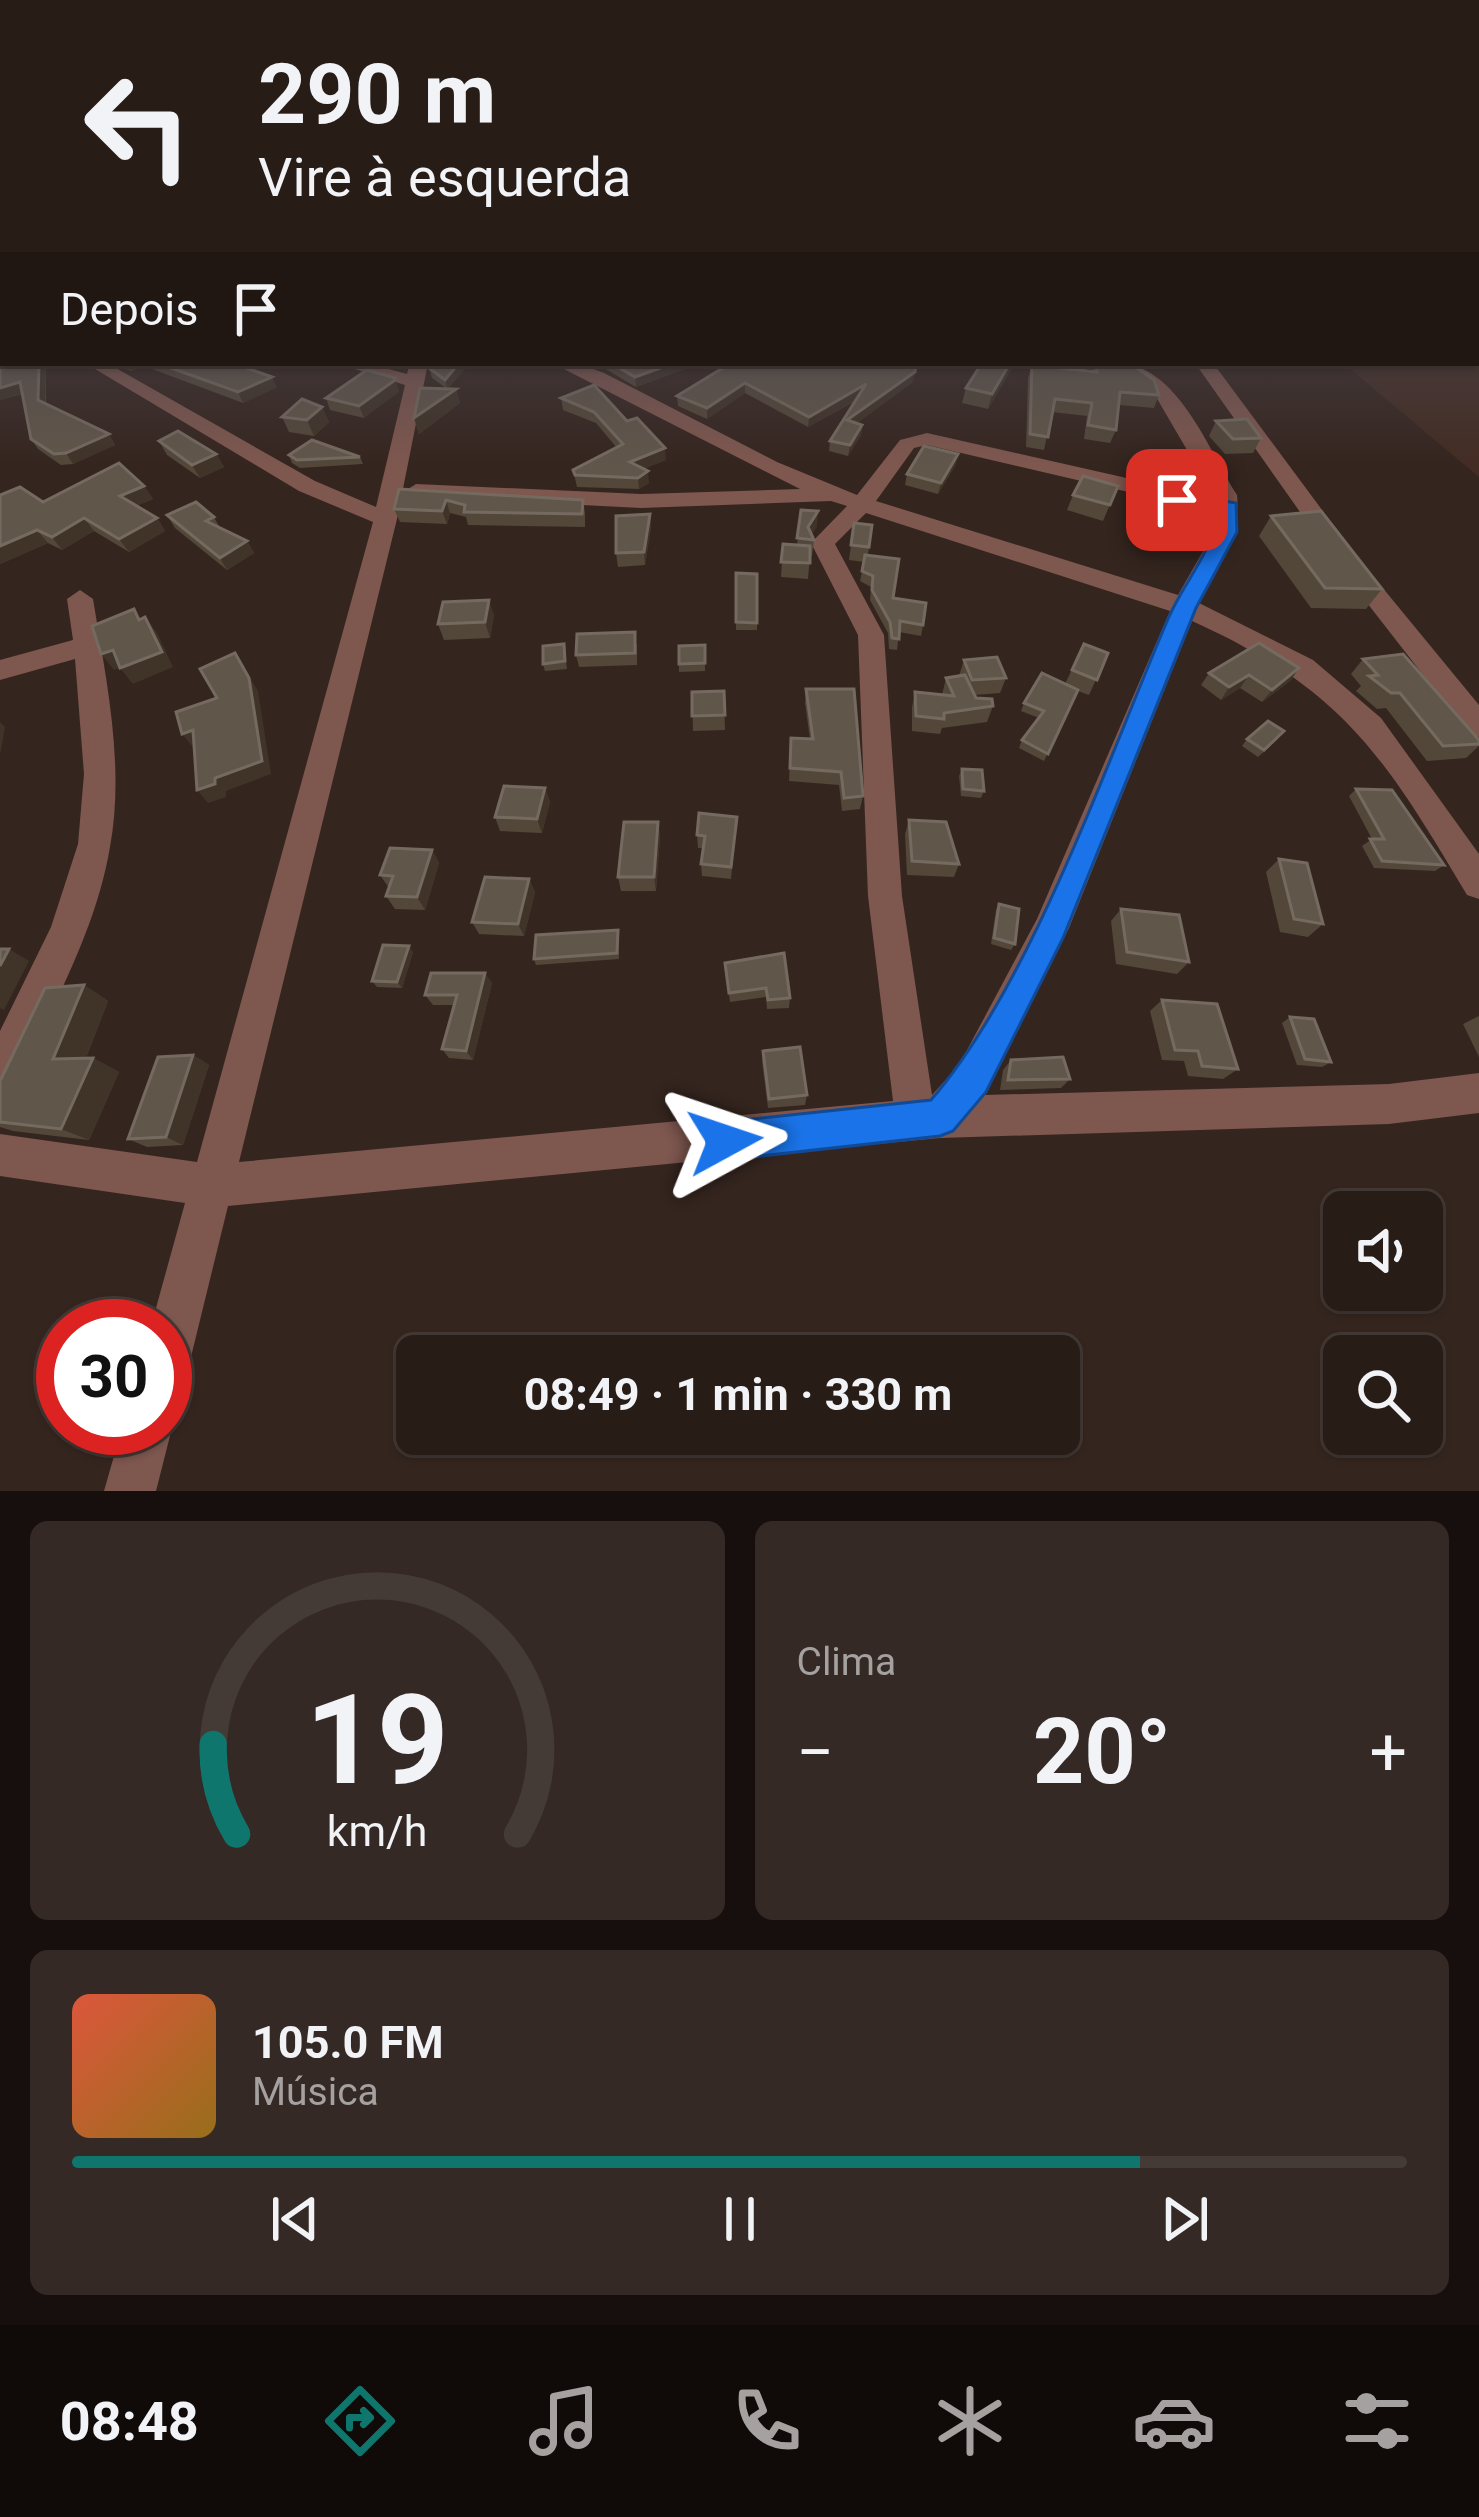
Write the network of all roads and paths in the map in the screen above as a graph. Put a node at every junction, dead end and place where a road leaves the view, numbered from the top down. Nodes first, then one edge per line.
1 (99, 366) edge
2 (367, 366) edge
3 (568, 366) edge
4 (1129, 366) edge
5 (1206, 366) edge
6 (417, 373) edge
7 (849, 499) junction
8 (388, 505) junction
9 (1229, 508) junction
10 (80, 598) dead end
11 (1184, 608) junction
12 (87, 646) junction
13 (0, 670) edge
14 (1479, 726) edge
15 (1479, 884) edge
16 (0, 1072) edge
17 (1479, 1093) edge
18 (928, 1120) junction
19 (0, 1155) edge
20 (215, 1186) junction
21 (183, 1299) edge
22 (140, 1455) edge
23 (130, 1491) edge

1 - 8 street
2 - 6 street
3 - 7 street
4 - 9 street
5 - 14 street
6 - 8 street
7 - 8 street
7 - 9 street
7 - 11 street
7 - 18 street
8 - 20 street
9 - 11 street
10 - 12 street
11 - 15 street
11 - 18 street
12 - 13 street
12 - 16 street
17 - 18 street
18 - 20 street
19 - 20 street
20 - 21 street
22 - 23 street

